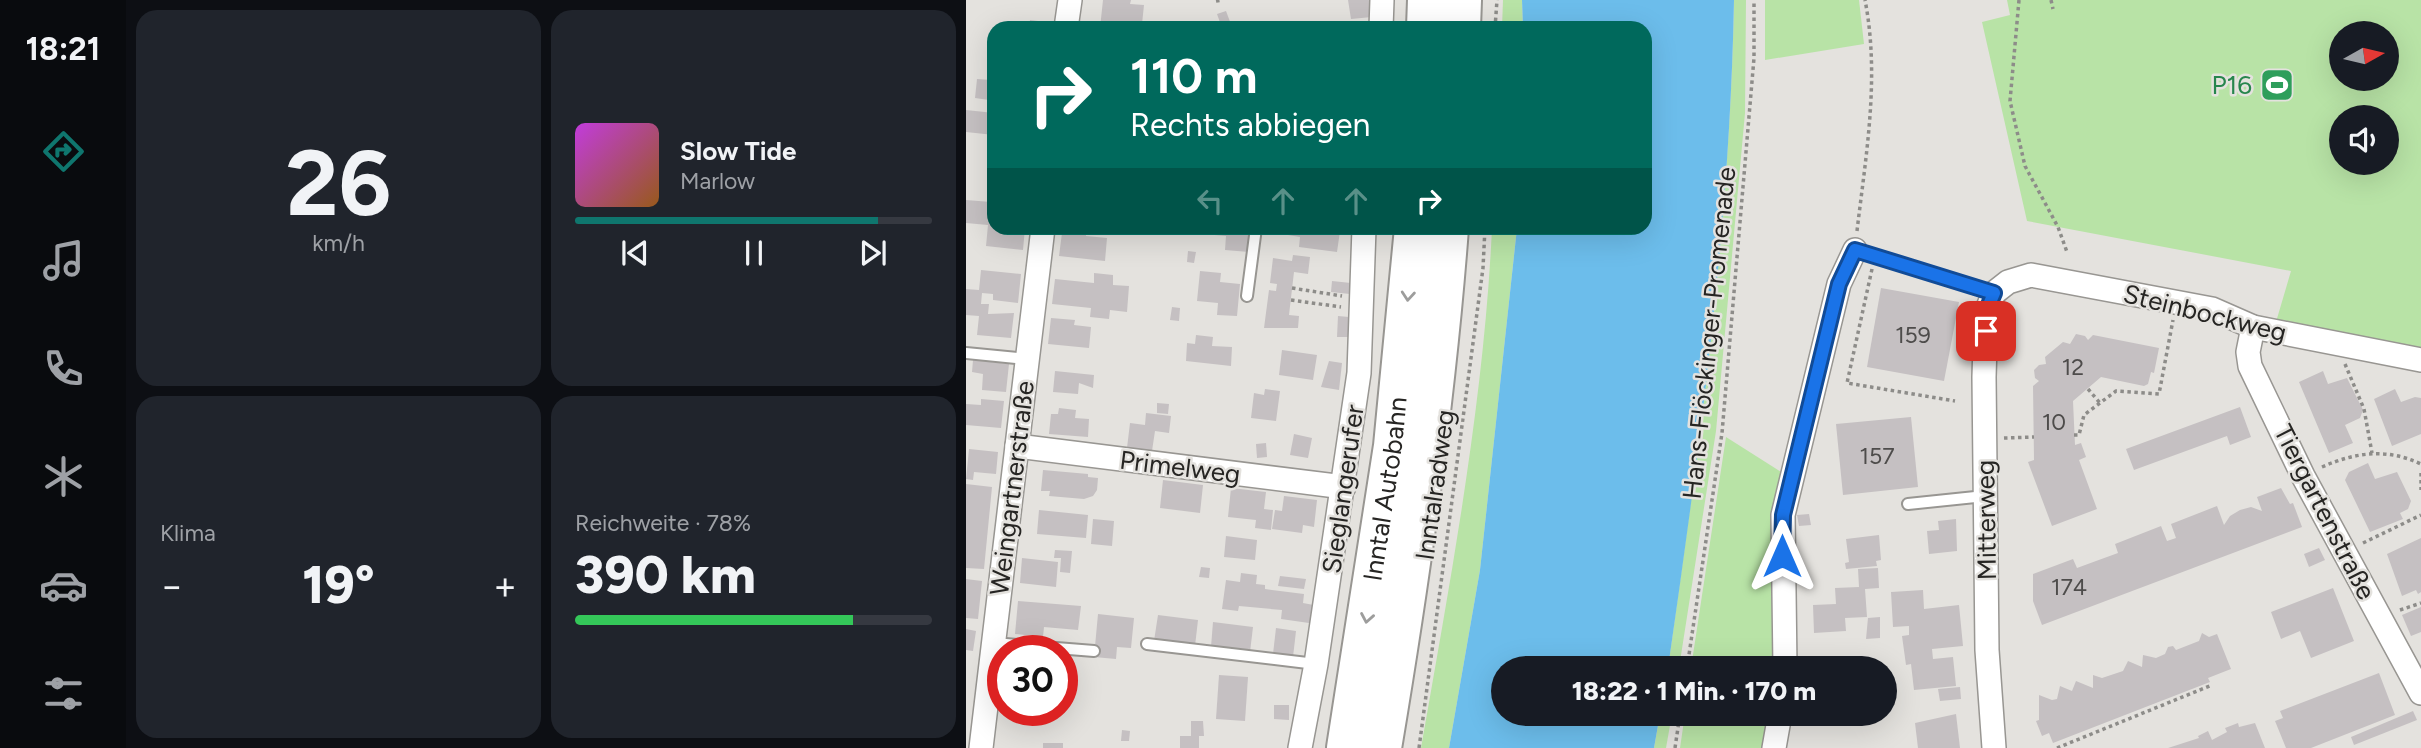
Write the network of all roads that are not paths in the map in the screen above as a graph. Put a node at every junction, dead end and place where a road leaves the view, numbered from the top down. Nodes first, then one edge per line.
1 (1070, 0) edge
2 (1382, 0) edge
3 (1427, 0) edge
4 (1462, 0) edge
5 (1067, 21) edge
6 (1381, 21) edge
7 (1426, 21) edge
8 (1461, 21) edge
9 (1042, 235) edge
10 (1255, 235) edge
11 (1364, 235) edge
12 (1413, 235) edge
13 (1448, 235) edge
14 (1865, 253) joint
15 (1994, 293) junction
16 (1247, 296) dead end
17 (2253, 327) junction
18 (966, 353) edge
19 (1027, 359) junction
20 (2421, 360) edge
21 (1017, 446) junction
22 (1344, 486) junction
23 (1985, 496) junction
24 (1908, 504) dead end
25 (995, 635) edge
26 (1147, 644) dead end
27 (1078, 650) edge
28 (1094, 651) dead end
29 (1786, 656) edge
30 (1316, 664) junction
31 (2421, 693) edge
32 (987, 700) edge
33 (1778, 726) edge
34 (981, 748) edge
35 (1300, 748) edge
36 (1346, 748) edge
37 (1382, 748) edge
38 (1774, 748) edge
39 (1994, 748) edge

1 - 5 street
2 - 6 street
3 - 7 highway
4 - 8 highway
9 - 19 street, Weingartnerstraße
10 - 16 lane
11 - 22 street, Sieglangerufer
12 -> 36 highway, Inntal Autobahn
13 - 37 highway, Inntal Autobahn
14 - 15 lane
14 - 29 street
15 - 17 street, Steinbockweg
15 - 23 street, Mitterweg
17 - 20 street, Steinbockweg
17 - 31 street, Tiergartenstraße
18 - 19 lane
19 - 21 street, Weingartnerstraße
21 - 22 street, Primelweg
21 - 25 street, Weingartnerstraße
22 - 30 street, Sieglangerufer
23 - 24 lane
23 - 39 street, Mitterweg
26 - 30 lane
27 - 28 lane
30 - 35 street, Sieglangerufer
32 - 34 street, Weingartnerstraße
33 - 38 street

